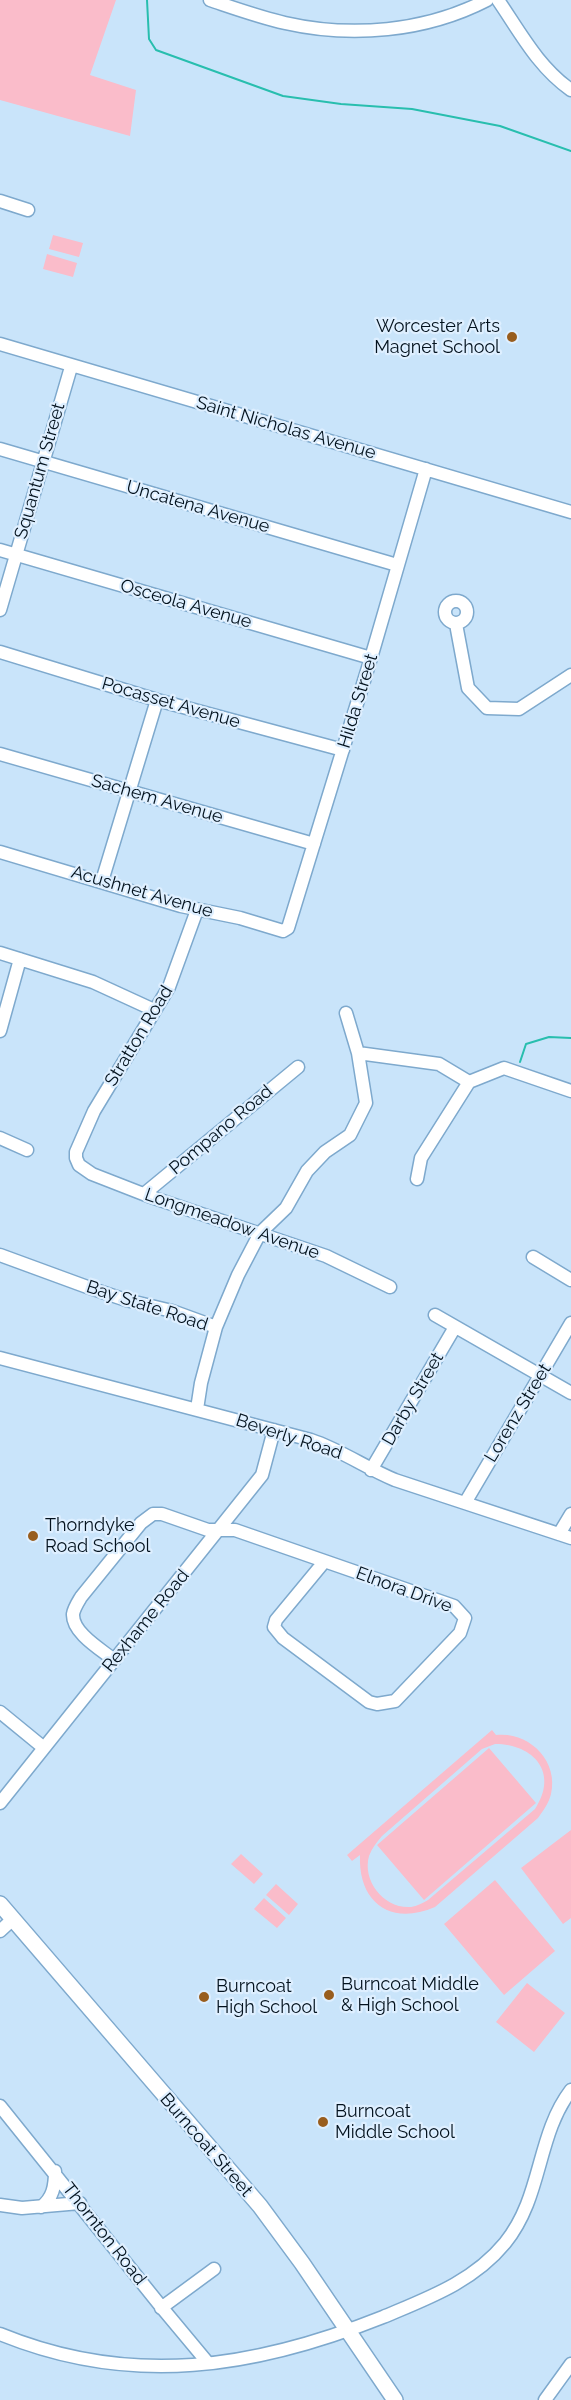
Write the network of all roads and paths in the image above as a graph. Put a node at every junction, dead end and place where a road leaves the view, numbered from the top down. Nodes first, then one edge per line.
1 (210, 0) edge
2 (486, 0) edge
3 (498, 0) edge
4 (252, 6) edge
5 (571, 90) edge
6 (0, 201) edge
7 (28, 210) dead end
8 (0, 344) edge
9 (71, 366) junction
10 (0, 449) edge
11 (44, 462) junction
12 (426, 469) junction
13 (571, 512) edge
14 (0, 550) edge
15 (16, 555) junction
16 (397, 565) junction
17 (0, 610) edge
18 (456, 624) dead end
19 (0, 652) edge
20 (371, 658) junction
21 (571, 675) edge
22 (158, 700) junction
23 (343, 750) junction
24 (0, 754) edge
25 (129, 790) junction
26 (314, 844) junction
27 (0, 852) edge
28 (102, 881) junction
29 (197, 910) junction
30 (283, 931) joint
31 (0, 953) edge
32 (20, 959) junction
33 (154, 1010) junction
34 (346, 1013) dead end
35 (0, 1031) edge
36 (358, 1053) junction
37 (298, 1067) dead end
38 (470, 1082) junction
39 (571, 1091) edge
40 (0, 1138) edge
41 (27, 1150) dead end
42 (76, 1160) joint
43 (417, 1179) dead end
44 (144, 1194) junction
45 (260, 1233) junction
46 (0, 1255) edge
47 (533, 1257) dead end
48 (571, 1280) edge
49 (390, 1287) dead end
50 (435, 1315) dead end
51 (571, 1323) edge
52 (216, 1327) junction
53 (455, 1327) junction
54 (0, 1358) edge
55 (540, 1376) junction
56 (571, 1393) edge
57 (197, 1409) junction
58 (274, 1430) junction
59 (372, 1470) junction
60 (465, 1503) junction
61 (571, 1514) edge
62 (220, 1529) junction
63 (565, 1536) edge
64 (324, 1562) junction
65 (114, 1660) junction
66 (0, 1712) edge
67 (44, 1748) junction
68 (0, 1803) edge
69 (0, 1904) edge
70 (13, 1919) junction
71 (0, 1930) edge
72 (571, 2090) edge
73 (0, 2106) edge
74 (55, 2171) junction
75 (80, 2203) junction
76 (0, 2205) edge
77 (41, 2206) junction
78 (214, 2269) dead end
79 (161, 2308) junction
80 (348, 2331) junction
81 (0, 2334) edge
82 (208, 2363) junction
83 (571, 2364) edge
84 (395, 2400) edge
85 (545, 2400) edge

1 - 4 street
2 - 4 street
3 - 5 street
6 - 7 street
8 - 9 street, Saint Nicholas Avenue
9 - 11 street, Squantum Street
9 - 12 street, Saint Nicholas Avenue
10 - 11 street, Uncatena Avenue
11 - 15 street, Squantum Street
11 - 16 street, Uncatena Avenue
12 - 13 street, Saint Nicholas Avenue
12 - 16 street, Hilda Street
14 - 15 street, Osceola Avenue
15 - 17 street, Squantum Street
15 - 20 street, Osceola Avenue
16 - 20 street, Hilda Street
18 - 21 street
19 - 22 street, Pocasset Avenue
20 - 23 street, Hilda Street
22 - 23 street, Pocasset Avenue
22 - 25 street
23 - 26 street, Hilda Street
24 - 25 street, Sachem Avenue
25 - 26 street, Sachem Avenue
25 - 28 street
26 - 30 street, Hilda Street
27 - 28 street, Acushnet Avenue
28 - 29 street, Acushnet Avenue
29 - 30 street, Acushnet Avenue
29 - 33 street, Stratton Road
31 - 32 street
32 - 33 street
32 - 35 street
33 - 42 street, Stratton Road
34 - 36 street
36 - 38 street
36 - 45 street
37 - 44 street, Pompano Road
38 - 39 street
38 - 43 street
40 - 41 street
42 - 44 street, Longmeadow Avenue
44 - 45 street, Longmeadow Avenue
45 - 49 street, Longmeadow Avenue
45 - 52 street
46 - 52 street, Bay State Road
47 - 48 street
50 - 53 street
51 - 55 street, Lorenz Street
52 - 57 street, Bay State Road
53 - 55 street
53 - 59 street, Darby Street
54 - 57 street, Beverly Road
55 - 56 street
55 - 60 street, Lorenz Street
57 - 58 street, Beverly Road
58 - 59 street, Beverly Road
58 - 62 street, Rexhame Road
59 - 60 street, Beverly Road
60 - 63 street, Beverly Road
61 - 63 street
62 - 64 street, Elnora Drive
62 - 65 street, Rexhame Road
62 - 65 street, Elnora Drive
64 - 64 street, Elnora Drive
65 - 67 street, Rexhame Road
66 - 67 street
67 - 68 street, Rexhame Road
69 - 70 main road, Burncoat Street
70 - 71 street
70 - 80 main road, Burncoat Street
72 - 80 street
73 - 74 street, Thornton Road
74 - 75 street, Thornton Road
74 - 77 street
75 - 77 street
75 - 79 street, Thornton Road
76 - 77 street
78 - 79 street
79 - 82 street, Thornton Road
80 - 82 street
80 - 84 main road, Burncoat Street
81 - 82 street
83 - 85 street

